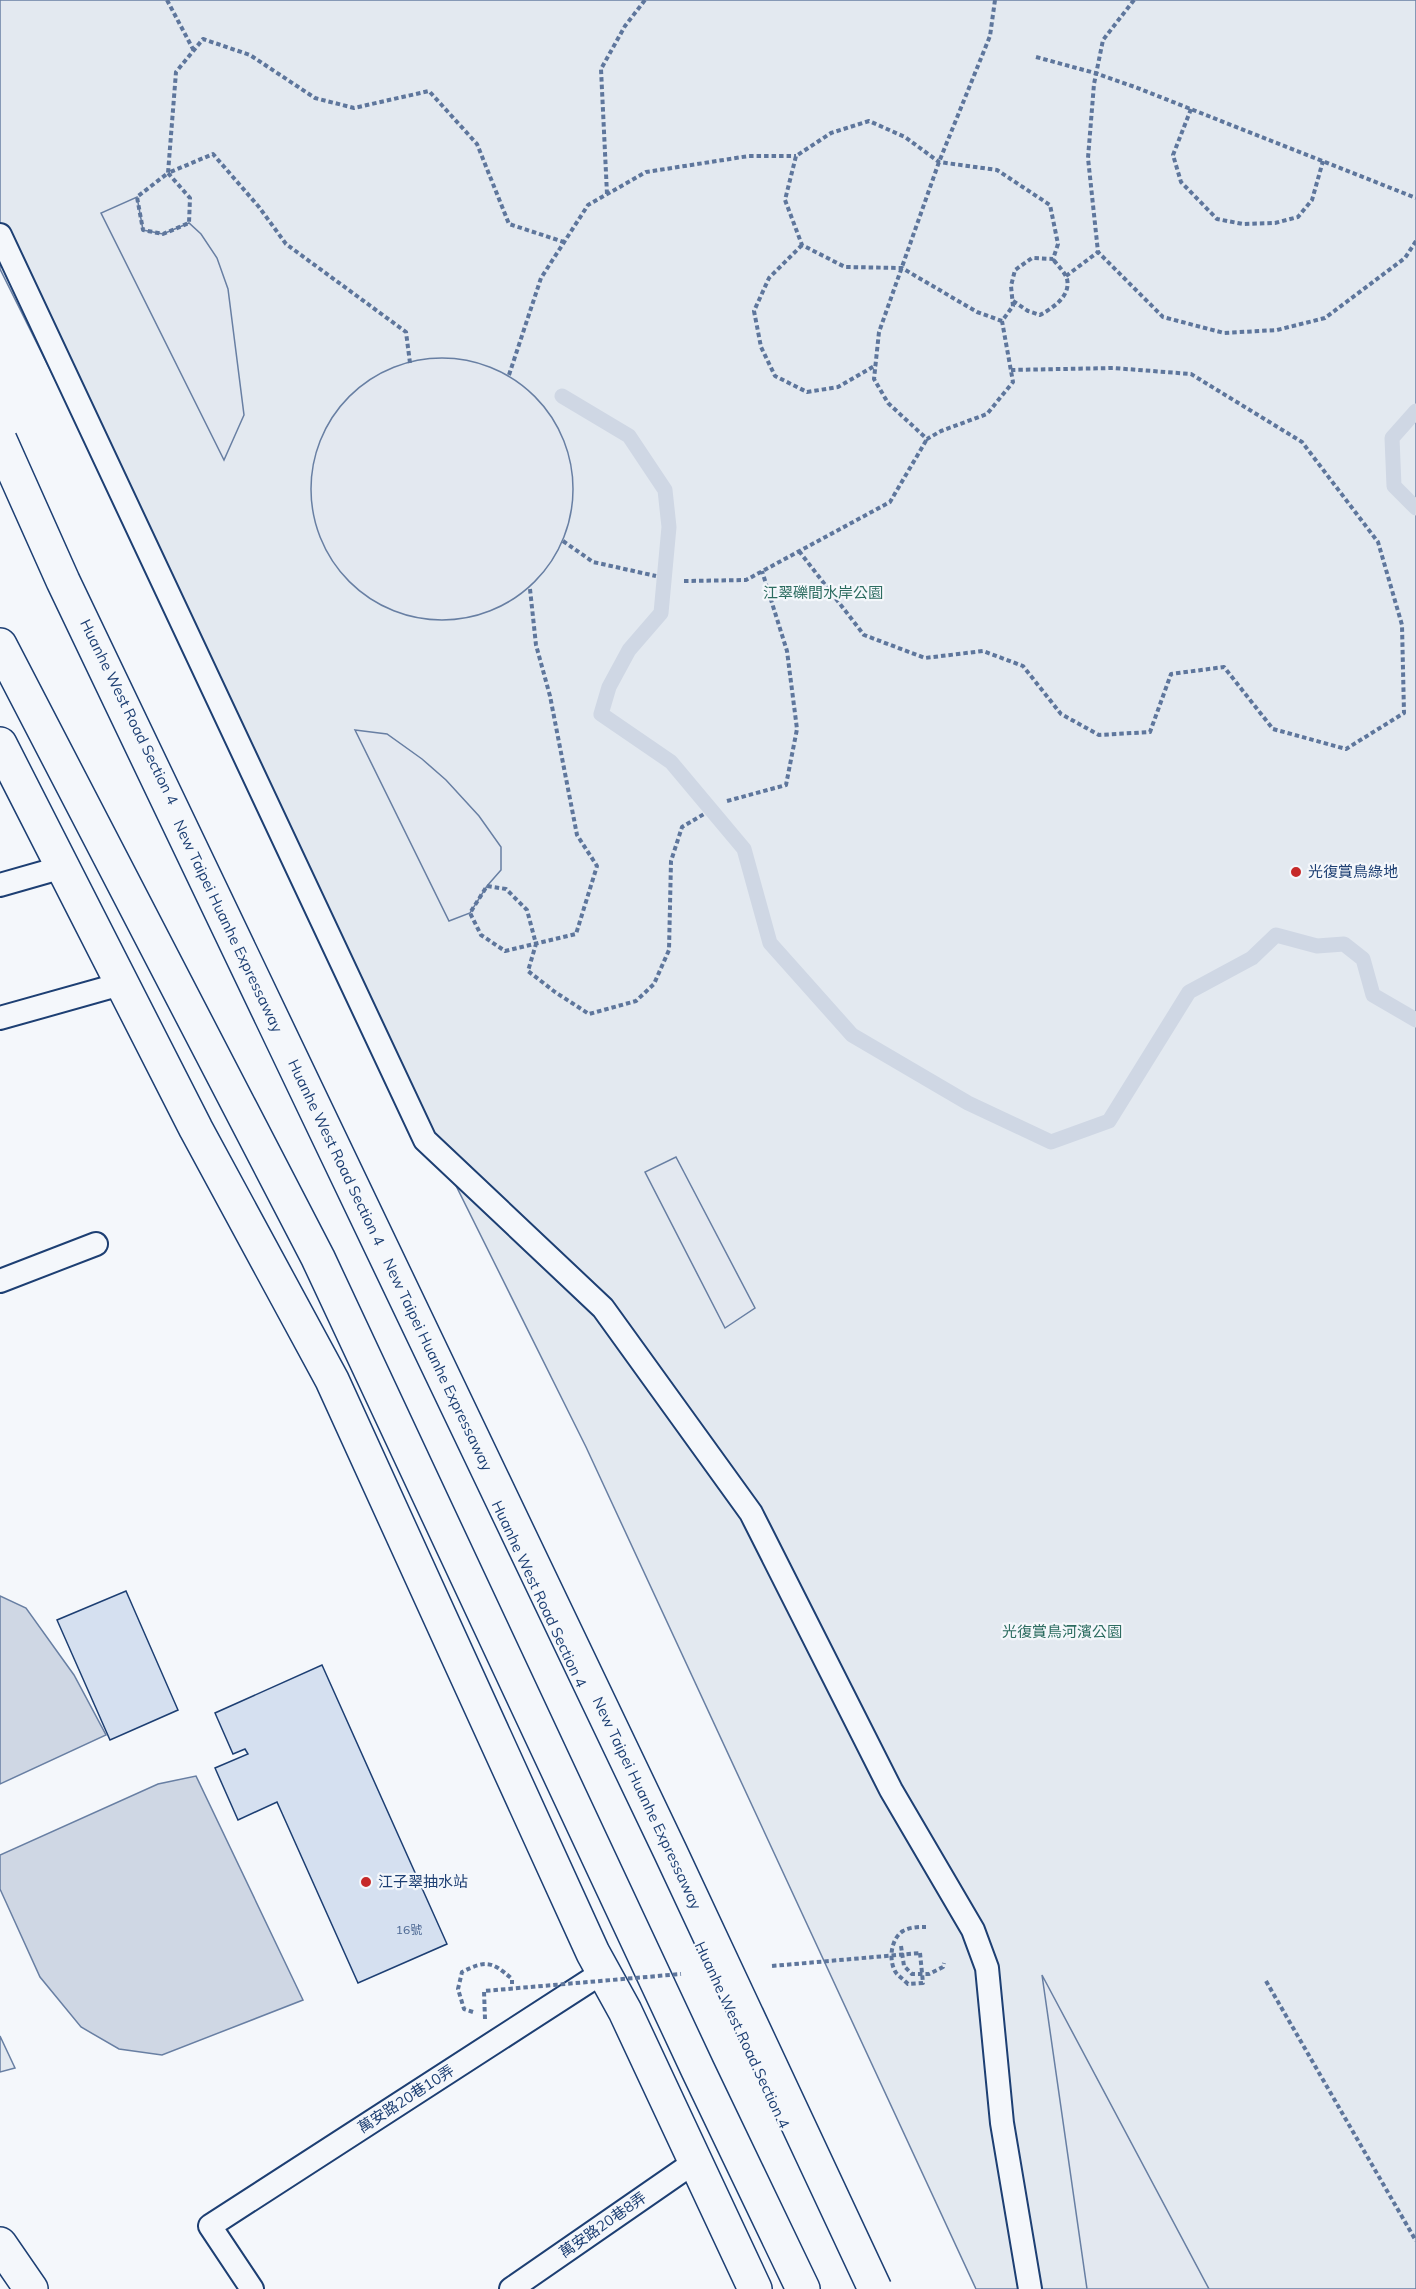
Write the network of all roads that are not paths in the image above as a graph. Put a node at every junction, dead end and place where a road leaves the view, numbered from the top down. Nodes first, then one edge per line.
1 (0, 235) edge
2 (0, 442) edge
3 (0, 452) edge
4 (63, 580) junction
5 (0, 645) edge
6 (0, 744) edge
7 (63, 867) junction
8 (0, 885) edge
9 (121, 984) junction
10 (0, 1018) edge
11 (96, 1244) dead end
12 (0, 1281) edge
13 (603, 1972) junction
14 (696, 2161) junction
15 (0, 2244) edge
16 (31, 2289) edge
17 (252, 2289) edge
18 (511, 2289) edge
19 (754, 2289) edge
20 (803, 2289) edge
21 (861, 2289) edge
22 (875, 2289) edge
23 (1030, 2289) edge

1 - 23 lane
2 - 4 main road, New Taipei Huanhe Expressaway, bridge
2 - 21 main road, Huanhe West Road Section 4
3 - 4 main road, bridge
4 - 22 main road, New Taipei Huanhe Expressaway, bridge
5 - 20 main road
6 - 7 main road
7 - 8 lane
7 - 9 main road
9 - 10 lane
9 - 13 main road
11 - 12 lane
13 - 14 main road
13 - 17 lane, 萬安路20巷10弄
14 - 18 lane, 萬安路20巷8弄
14 - 19 main road
15 - 16 main road

